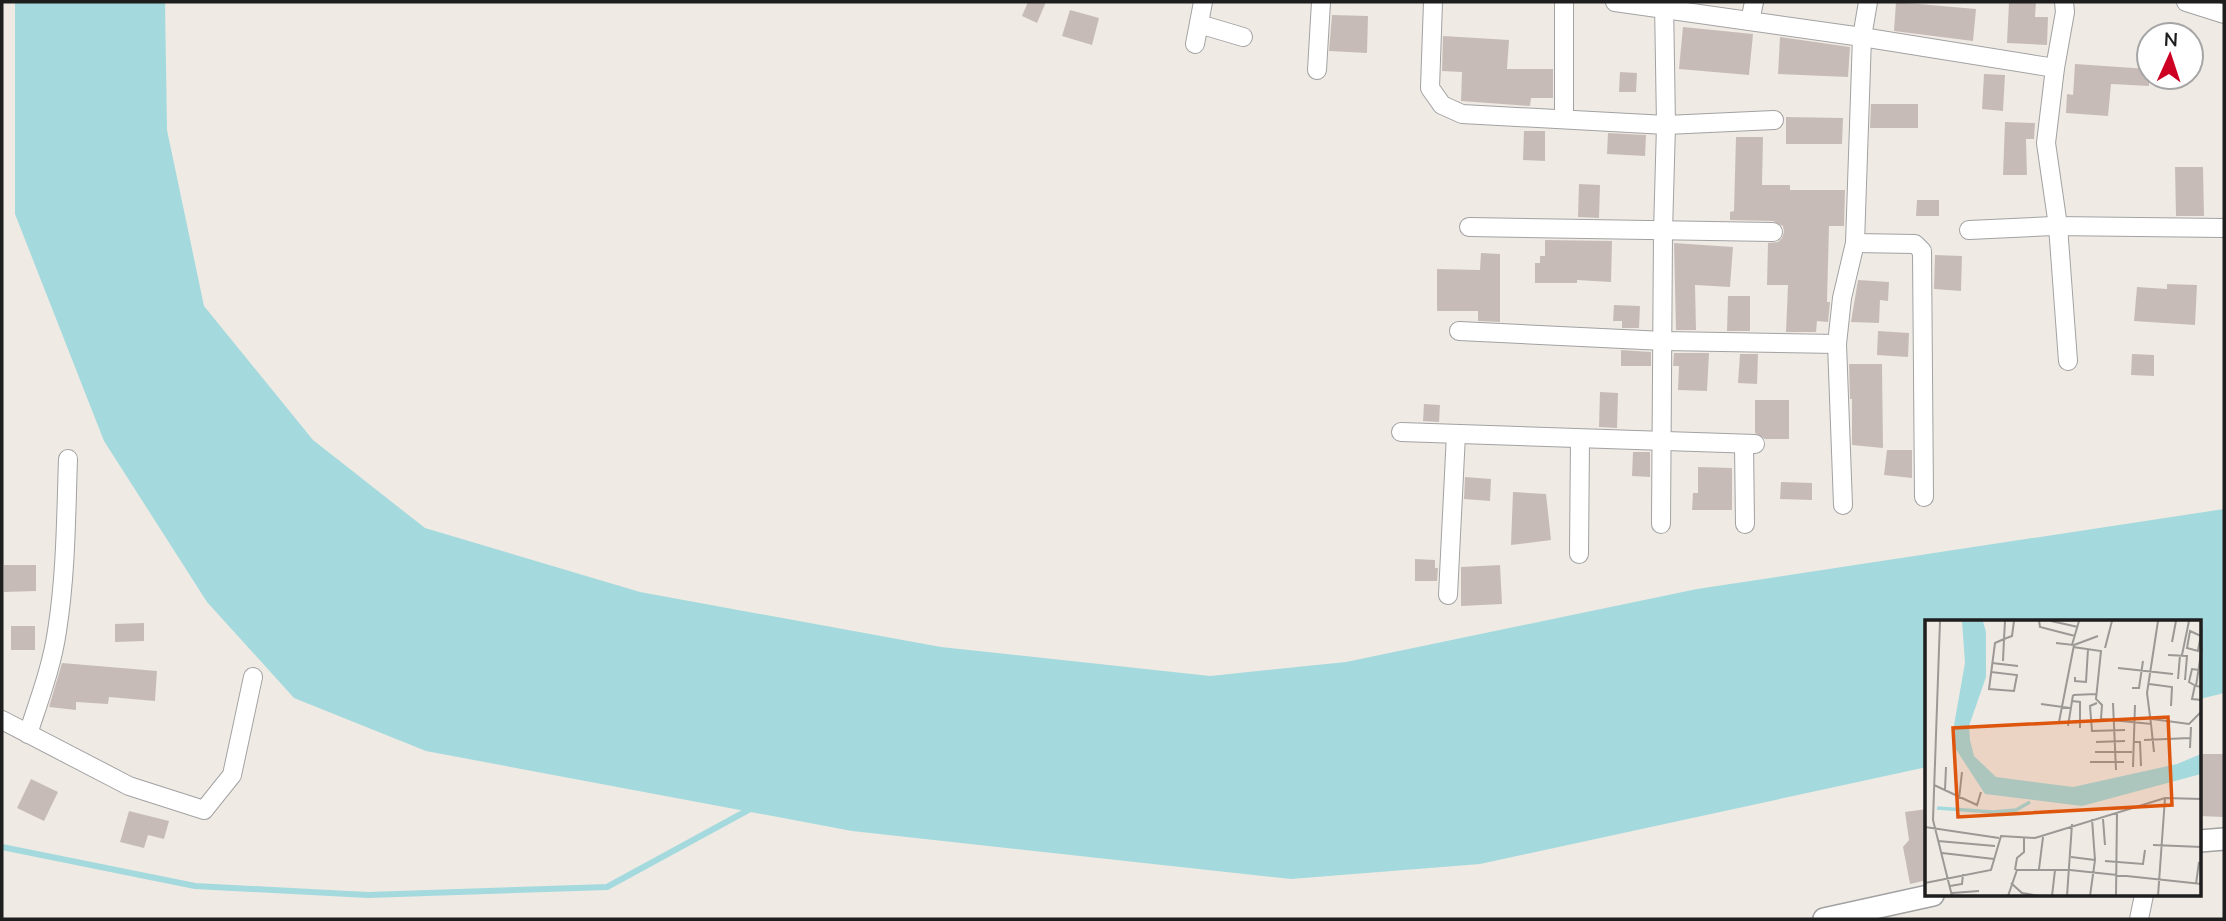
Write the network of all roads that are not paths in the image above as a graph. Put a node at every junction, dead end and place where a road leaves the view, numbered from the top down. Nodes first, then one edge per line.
1 (1203, 2) edge
2 (1321, 2) edge
3 (1433, 2) edge
4 (1564, 2) edge
5 (1615, 2) edge
6 (1754, 2) edge
7 (1868, 2) edge
8 (2081, 2) edge
9 (2186, 2) edge
10 (1664, 5) edge
11 (2065, 7) edge
12 (2224, 14) edge
13 (1750, 21) junction
14 (1199, 24) junction
15 (1243, 37) dead end
16 (1862, 37) junction
17 (1195, 44) dead end
18 (2055, 68) junction
19 (1317, 70) dead end
20 (1564, 119) junction
21 (1774, 120) dead end
22 (1667, 125) junction
23 (2058, 226) junction
24 (1469, 227) dead end
25 (2224, 228) edge
26 (1969, 230) dead end
27 (1663, 232) junction
28 (1773, 232) dead end
29 (1855, 243) junction
30 (1459, 331) dead end
31 (1664, 341) junction
32 (1837, 344) junction
33 (2068, 361) dead end
34 (1401, 432) dead end
35 (1456, 434) junction
36 (1580, 439) junction
37 (1662, 442) junction
38 (68, 459) dead end
39 (1924, 497) dead end
40 (1843, 505) dead end
41 (1661, 524) dead end
42 (1745, 524) dead end
43 (1579, 554) dead end
44 (1448, 595) dead end
45 (253, 677) dead end
46 (2, 720) edge
47 (28, 734) junction
48 (2224, 839) edge
49 (2202, 841) edge
50 (1925, 897) edge
51 (2144, 897) edge
52 (1824, 919) edge
53 (2139, 919) edge

1 - 14 street
2 - 19 street
3 - 20 street
4 - 20 street
5 - 10 street
6 - 13 street
7 - 16 street
8 - 11 street
9 - 12 street
10 - 13 street
10 - 22 street
11 - 18 street
13 - 16 street
14 - 15 street
14 - 17 street
16 - 18 street
16 - 29 street
18 - 23 street
20 - 22 street
21 - 22 street
22 - 27 street
23 - 25 street
23 - 26 street
23 - 33 street
24 - 27 street
27 - 28 street
27 - 31 street
29 - 32 street
29 - 39 street
30 - 31 street
31 - 32 street
31 - 37 street
32 - 40 street
34 - 35 street
35 - 36 street
35 - 44 street
36 - 37 street
36 - 43 street
37 - 41 street
37 - 42 street
38 - 47 street
45 - 47 street
46 - 47 street
48 - 49 street
50 - 52 street
51 - 53 street

